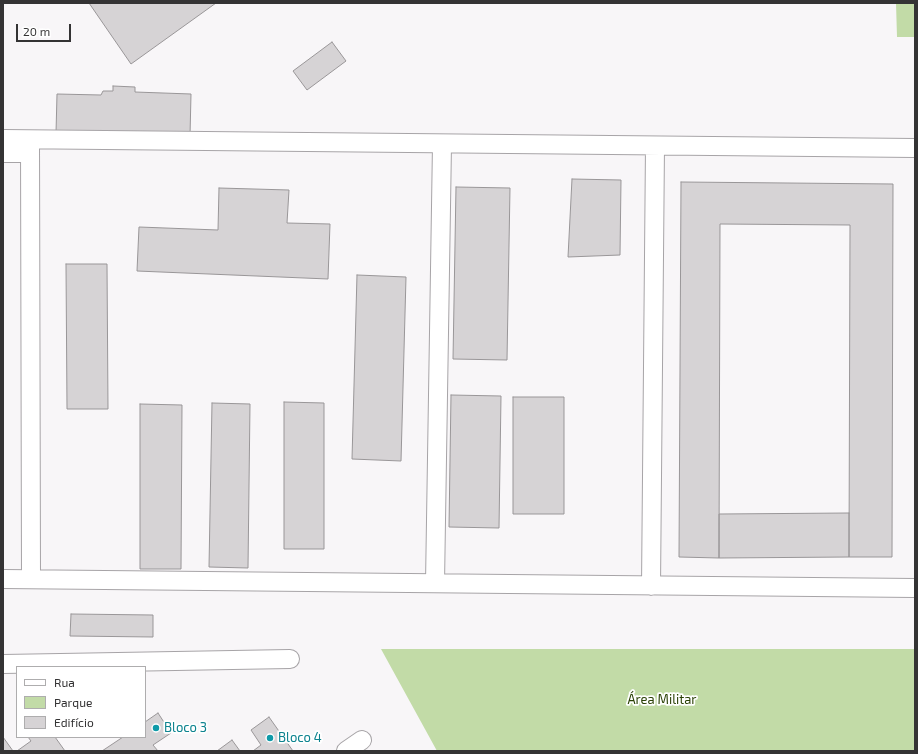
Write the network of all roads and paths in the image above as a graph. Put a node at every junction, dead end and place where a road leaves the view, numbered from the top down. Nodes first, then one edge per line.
1 (3, 139) edge
2 (442, 144) junction
3 (30, 146) junction
4 (655, 146) junction
5 (915, 148) edge
6 (3, 153) edge
7 (3, 579) edge
8 (30, 579) junction
9 (435, 583) junction
10 (651, 586) junction
11 (915, 588) edge
12 (290, 659) dead end
13 (3, 664) edge
14 (362, 740) dead end
15 (346, 751) edge

1 - 3 street
2 - 3 street
2 - 4 street
2 - 9 street
3 - 6 street
3 - 8 street
4 - 5 street
4 - 10 street
7 - 8 street
8 - 9 street
9 - 10 street
10 - 11 street
12 - 13 street
14 - 15 street

